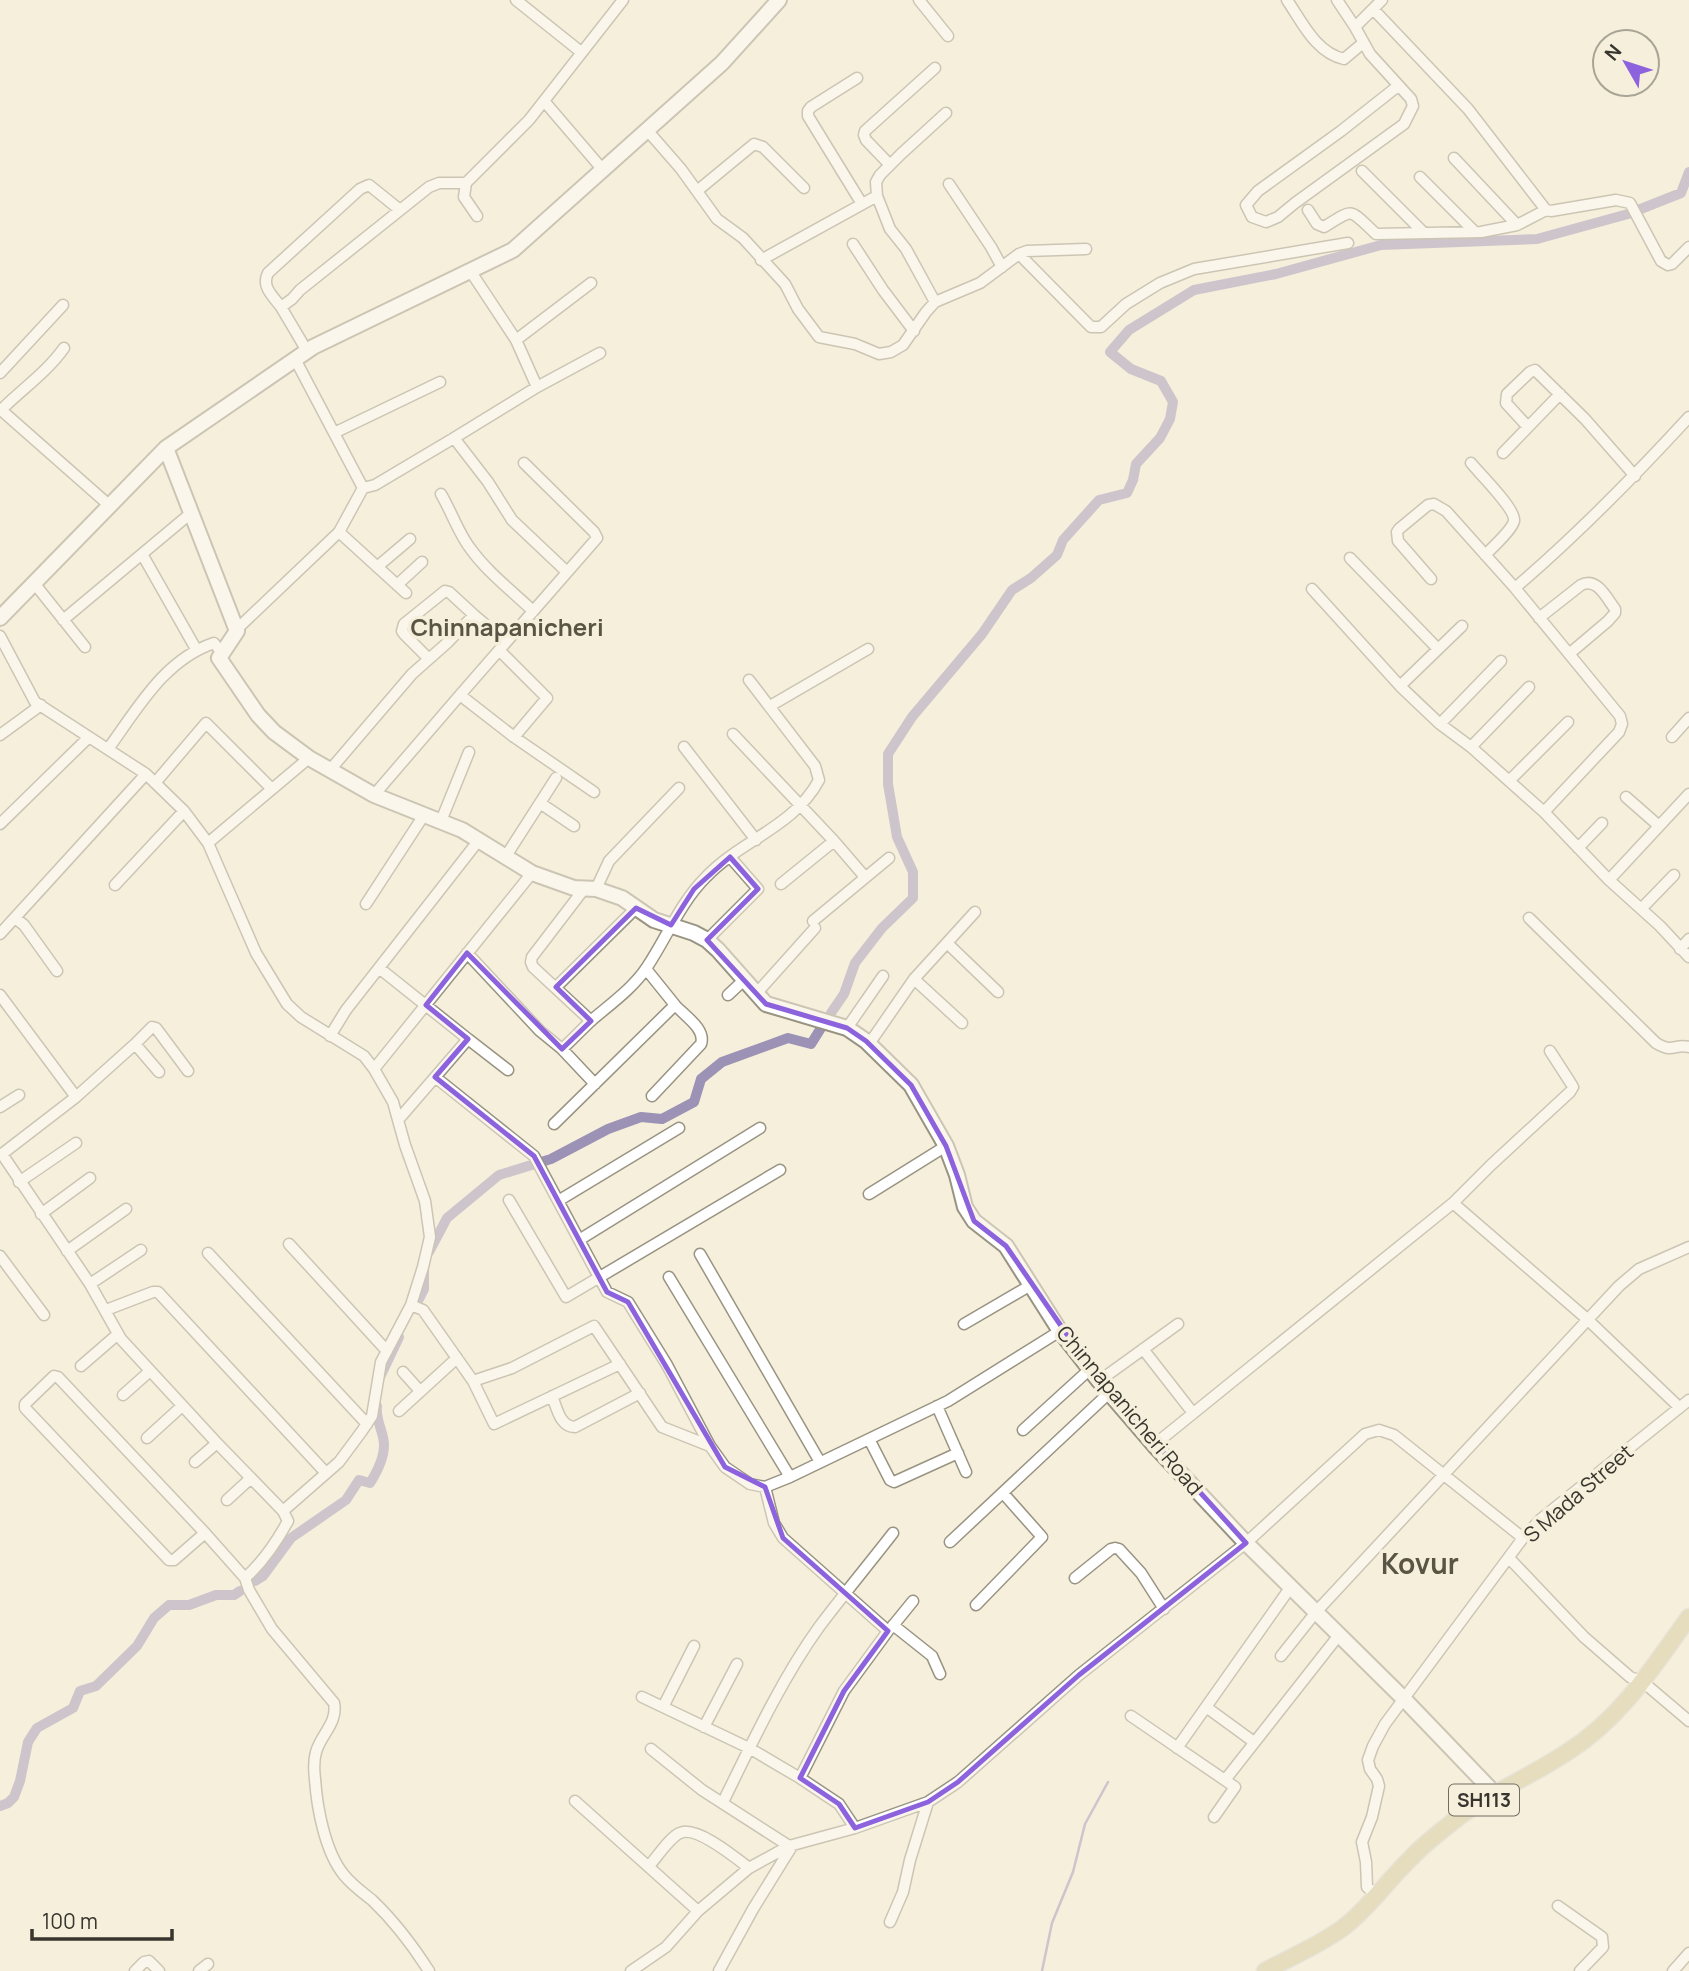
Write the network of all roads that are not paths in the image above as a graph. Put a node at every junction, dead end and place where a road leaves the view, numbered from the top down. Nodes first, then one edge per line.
1 (516, 0) edge
2 (623, 0) edge
3 (779, 0) edge
4 (919, 0) edge
5 (1287, 0) edge
6 (1337, 0) edge
7 (1382, 0) edge
8 (1373, 9) junction
9 (1355, 27) junction
10 (948, 36) dead end
11 (1363, 43) junction
12 (581, 52) junction
13 (935, 68) dead end
14 (857, 78) dead end
15 (1398, 86) junction
16 (544, 101) junction
17 (946, 113) dead end
18 (647, 130) junction
19 (1454, 158) dead end
20 (890, 165) junction
21 (603, 170) junction
22 (1362, 172) dead end
23 (1420, 177) dead end
24 (466, 183) junction
25 (948, 184) dead end
26 (804, 188) dead end
27 (697, 191) junction
28 (877, 196) junction
29 (862, 204) junction
30 (1308, 210) dead end
31 (1546, 210) junction
32 (400, 211) junction
33 (477, 216) dead end
34 (1517, 225) junction
35 (1475, 232) junction
36 (1424, 233) junction
37 (1348, 243) dead end
38 (853, 244) dead end
39 (1689, 247) edge
40 (1086, 249) dead end
41 (1018, 254) junction
42 (761, 260) junction
43 (1002, 267) junction
44 (471, 272) junction
45 (591, 283) dead end
46 (935, 302) junction
47 (63, 304) dead end
48 (281, 307) junction
49 (914, 331) junction
50 (516, 340) junction
51 (64, 348) dead end
52 (600, 353) dead end
53 (301, 355) junction
54 (0, 373) edge
55 (440, 382) dead end
56 (537, 387) junction
57 (1560, 394) junction
58 (1, 410) edge
59 (1689, 417) edge
60 (1528, 428) junction
61 (334, 433) junction
62 (454, 438) junction
63 (166, 448) junction
64 (1503, 453) dead end
65 (524, 463) dead end
66 (1471, 463) dead end
67 (1635, 476) junction
68 (363, 488) junction
69 (441, 494) dead end
70 (110, 506) junction
71 (191, 513) junction
72 (339, 532) junction
73 (410, 539) dead end
74 (142, 554) junction
75 (1485, 555) junction
76 (1350, 558) dead end
77 (422, 562) dead end
78 (377, 567) junction
79 (567, 572) junction
80 (1431, 579) dead end
81 (34, 583) junction
82 (397, 585) junction
83 (1515, 588) junction
84 (1312, 589) dead end
85 (406, 593) dead end
86 (533, 611) junction
87 (474, 615) junction
88 (0, 618) edge
89 (1539, 618) junction
90 (63, 620) junction
91 (1462, 626) dead end
92 (236, 630) junction
93 (0, 636) edge
94 (502, 646) junction
95 (85, 647) dead end
96 (196, 649) junction
97 (868, 649) dead end
98 (1438, 649) junction
99 (222, 653) junction
100 (1569, 654) junction
101 (429, 659) junction
102 (1501, 661) dead end
103 (749, 680) dead end
104 (1400, 686) junction
105 (1528, 687) dead end
106 (460, 695) junction
107 (41, 705) junction
108 (769, 706) junction
109 (1689, 718) edge
110 (1568, 722) dead end
111 (1440, 724) junction
112 (733, 734) dead end
113 (0, 735) edge
114 (89, 737) junction
115 (514, 737) junction
116 (1672, 737) dead end
117 (684, 747) dead end
118 (1471, 747) junction
119 (108, 749) junction
120 (468, 752) dead end
121 (309, 758) junction
122 (330, 770) junction
123 (146, 774) junction
124 (556, 778) dead end
125 (1509, 780) junction
126 (155, 783) junction
127 (679, 788) dead end
128 (272, 789) junction
129 (594, 792) dead end
130 (1689, 794) edge
131 (374, 795) junction
132 (1626, 797) dead end
133 (540, 803) junction
134 (800, 806) junction
135 (184, 811) junction
136 (1544, 812) junction
137 (424, 815) junction
138 (441, 821) junction
139 (1602, 823) dead end
140 (0, 824) edge
141 (574, 826) dead end
142 (1659, 826) junction
143 (479, 840) junction
144 (756, 840) junction
145 (834, 841) junction
146 (208, 843) junction
147 (1578, 848) junction
148 (506, 856) junction
149 (730, 857) junction
150 (889, 858) dead end
151 (532, 873) junction
152 (1674, 875) dead end
153 (865, 877) junction
154 (1609, 880) junction
155 (781, 884) dead end
156 (115, 885) dead end
157 (590, 889) junction
158 (366, 904) dead end
159 (636, 908) junction
160 (1642, 908) junction
161 (975, 912) dead end
162 (15, 918) junction
163 (1529, 918) dead end
164 (671, 925) junction
165 (0, 934) edge
166 (1689, 939) edge
167 (707, 940) junction
168 (947, 943) junction
169 (1680, 949) junction
170 (467, 953) junction
171 (1689, 957) edge
172 (379, 968) junction
173 (646, 969) junction
174 (57, 971) dead end
175 (883, 976) dead end
176 (914, 979) junction
177 (744, 981) junction
178 (556, 987) junction
179 (998, 992) dead end
180 (756, 994) junction
181 (0, 995) edge
182 (728, 995) dead end
183 (425, 1005) junction
184 (675, 1005) junction
185 (591, 1021) junction
186 (962, 1023) dead end
187 (846, 1028) junction
188 (330, 1036) junction
189 (468, 1039) junction
190 (135, 1044) junction
191 (869, 1044) junction
192 (1689, 1046) edge
193 (562, 1049) junction
194 (1550, 1051) dead end
195 (374, 1069) junction
196 (508, 1070) dead end
197 (188, 1071) dead end
198 (159, 1072) dead end
199 (435, 1077) junction
200 (596, 1084) junction
201 (19, 1095) dead end
202 (652, 1096) dead end
203 (76, 1097) junction
204 (0, 1107) edge
205 (398, 1120) junction
206 (554, 1124) dead end
207 (679, 1128) dead end
208 (760, 1128) dead end
209 (76, 1143) dead end
210 (946, 1146) junction
211 (1, 1153) edge
212 (780, 1170) dead end
213 (90, 1178) dead end
214 (19, 1182) junction
215 (869, 1194) dead end
216 (509, 1200) dead end
217 (558, 1201) junction
218 (1453, 1203) junction
219 (126, 1209) dead end
220 (41, 1214) junction
221 (579, 1240) junction
222 (289, 1244) dead end
223 (1689, 1247) edge
224 (141, 1250) dead end
225 (67, 1251) junction
226 (208, 1253) dead end
227 (700, 1254) dead end
228 (0, 1256) edge
229 (669, 1277) dead end
230 (599, 1278) junction
231 (90, 1284) junction
232 (1031, 1285) junction
233 (411, 1305) junction
234 (106, 1310) junction
235 (44, 1315) dead end
236 (1587, 1319) junction
237 (964, 1324) dead end
238 (1178, 1324) dead end
239 (1060, 1331) junction
240 (118, 1334) junction
241 (1143, 1349) junction
242 (387, 1352) junction
243 (457, 1358) junction
244 (620, 1364) junction
245 (81, 1366) dead end
246 (1090, 1369) junction
247 (150, 1371) junction
248 (403, 1372) dead end
249 (473, 1381) junction
250 (1099, 1381) junction
251 (420, 1391) junction
252 (640, 1393) junction
253 (1110, 1393) junction
254 (123, 1395) dead end
255 (552, 1396) junction
256 (1689, 1400) edge
257 (182, 1406) junction
258 (937, 1406) junction
259 (1679, 1407) junction
260 (399, 1411) dead end
261 (1193, 1413) junction
262 (367, 1424) junction
263 (1023, 1430) dead end
264 (147, 1438) dead end
265 (869, 1439) junction
266 (217, 1443) junction
267 (1154, 1445) junction
268 (710, 1446) junction
269 (958, 1453) junction
270 (195, 1462) dead end
271 (821, 1462) junction
272 (966, 1472) dead end
273 (326, 1473) junction
274 (1443, 1474) junction
275 (790, 1477) junction
276 (251, 1478) junction
277 (765, 1487) junction
278 (1003, 1493) junction
279 (227, 1500) dead end
280 (282, 1511) junction
281 (205, 1533) junction
282 (893, 1533) dead end
283 (1523, 1538) junction
284 (950, 1542) dead end
285 (1246, 1543) junction
286 (1509, 1558) junction
287 (245, 1578) junction
288 (1074, 1578) dead end
289 (1290, 1588) junction
290 (846, 1594) junction
291 (913, 1601) dead end
292 (976, 1605) dead end
293 (1164, 1609) junction
294 (1316, 1612) junction
295 (1689, 1617) edge
296 (891, 1628) junction
297 (1689, 1631) edge
298 (1339, 1635) junction
299 (694, 1646) dead end
300 (1281, 1656) dead end
301 (737, 1664) dead end
302 (940, 1674) dead end
303 (1646, 1685) junction
304 (642, 1697) dead end
305 (1404, 1699) junction
306 (663, 1707) junction
307 (1206, 1707) junction
308 (1131, 1716) dead end
309 (1689, 1721) edge
310 (705, 1727) junction
311 (1254, 1742) junction
312 (749, 1748) junction
313 (1177, 1748) junction
314 (651, 1749) dead end
315 (800, 1778) junction
316 (1225, 1780) junction
317 (1497, 1796) junction
318 (575, 1801) dead end
319 (723, 1802) junction
320 (928, 1802) junction
321 (1214, 1817) dead end
322 (855, 1828) junction
323 (791, 1846) junction
324 (649, 1866) junction
325 (749, 1868) junction
326 (1376, 1895) junction
327 (1558, 1906) dead end
328 (698, 1912) junction
329 (890, 1922) dead end
330 (1689, 1953) edge
331 (208, 1964) dead end
332 (135, 1971) edge
333 (159, 1971) edge
334 (199, 1971) edge
335 (429, 1971) edge
336 (631, 1971) edge
337 (719, 1971) edge
338 (1265, 1971) edge
339 (1283, 1971) edge
340 (1580, 1971) edge
341 (1673, 1971) edge

1 - 12 street
2 - 12 street
3 - 18 street
4 - 10 street
5 - 11 street
6 - 9 street
7 - 8 street
8 - 9 street
8 - 31 street
9 - 11 street
11 - 15 street
12 - 16 street
13 - 20 street
14 - 29 street
15 - 15 street
16 - 21 street
16 - 24 street
17 - 20 street
18 - 21 street
18 - 27 street
19 - 34 street
20 - 28 street
21 - 44 street
22 - 36 street
23 - 35 street
24 - 32 street
24 - 33 street
25 - 43 street
26 - 27 street
27 - 42 street
28 - 29 street
28 - 46 street
29 - 42 street
30 - 36 street
31 - 34 street
31 - 39 street
32 - 48 street
32 - 48 street
34 - 35 street
35 - 36 street
37 - 41 street
38 - 49 street
40 - 41 street
41 - 43 street
42 - 49 street
43 - 46 street
44 - 50 street
44 - 53 street
45 - 50 street
46 - 49 street
47 - 54 street
48 - 53 street
50 - 56 street
51 - 58 street
52 - 56 street
53 - 61 street
53 - 63 street
55 - 61 street
56 - 62 street
57 - 60 street
57 - 60 street
57 - 67 street
58 - 70 street
59 - 67 street
60 - 64 street
61 - 68 street
62 - 68 street
62 - 79 street
63 - 70 street
63 - 71 street
65 - 79 street
66 - 75 street
67 - 83 street
68 - 72 street
69 - 86 street
70 - 81 street
71 - 74 street
71 - 92 street
72 - 78 street
72 - 92 street
73 - 78 street
74 - 90 street
74 - 96 street
75 - 80 street
75 - 83 street
76 - 98 street
77 - 82 street
78 - 82 street
79 - 86 street
81 - 88 street
81 - 90 street
82 - 85 street
83 - 89 street
84 - 104 street
86 - 94 street
87 - 94 street
87 - 101 street
87 - 101 street
89 - 100 street
89 - 100 street
90 - 95 street
91 - 98 street
92 - 99 street
93 - 107 street
94 - 106 street
94 - 115 street
96 - 99 street
96 - 119 street
97 - 108 street
98 - 104 street
99 - 121 street, Chinnapanicheri Road
100 - 136 street
101 - 122 street
102 - 111 street
103 - 108 street
104 - 111 street
105 - 118 street
106 - 115 street
106 - 131 street
107 - 113 street
107 - 114 street
108 - 134 street
109 - 116 street
110 - 125 street
111 - 118 street
112 - 134 street
114 - 119 street
114 - 140 street
115 - 129 street
117 - 144 street
118 - 125 street
119 - 123 street
120 - 138 street
121 - 122 street, Chinnapanicheri Road
121 - 128 street
122 - 131 street, Chinnapanicheri Road
123 - 126 street
123 - 162 street
124 - 133 street
125 - 136 street
126 - 128 street
126 - 135 street
127 - 157 street
128 - 146 street
130 - 142 street
131 - 137 street, Chinnapanicheri Road
132 - 142 street
133 - 141 street
133 - 148 street
134 - 144 street
134 - 145 street
135 - 146 street
135 - 156 street
136 - 147 street
137 - 138 street, Chinnapanicheri Road
137 - 158 street
138 - 143 street, Chinnapanicheri Road
139 - 147 street
142 - 154 street
143 - 148 street, Chinnapanicheri Road
143 - 172 street
144 - 149 street
145 - 153 street
145 - 155 street
146 - 188 street
147 - 154 street
148 - 151 street, Chinnapanicheri Road
149 - 164 street
149 - 167 street
150 - 153 street
151 - 157 street, Chinnapanicheri Road
151 - 170 street
152 - 160 street
153 - 180 street
154 - 160 street
157 - 159 street, Chinnapanicheri Road
157 - 178 street
159 - 164 street, Chinnapanicheri Road
159 - 178 street
160 - 169 street
161 - 168 street
162 - 165 street
162 - 174 street
163 - 192 street
164 - 167 street, Chinnapanicheri Road
164 - 173 street
166 - 169 street
167 - 177 street, Chinnapanicheri Road
168 - 176 street
168 - 179 street
169 - 171 street
170 - 183 street
170 - 193 street
172 - 183 street
172 - 188 street
173 - 184 street
173 - 185 street
175 - 187 street
176 - 186 street
176 - 191 street
177 - 180 street, Chinnapanicheri Road
177 - 182 street
178 - 185 street
180 - 187 street, Chinnapanicheri Road
181 - 203 street
183 - 189 street
183 - 195 street
184 - 200 street
184 - 202 street
185 - 193 street
187 - 191 street, Chinnapanicheri Road
188 - 195 street
189 - 196 street
189 - 199 street
190 - 197 street
190 - 198 street
190 - 203 street
191 - 210 street, Chinnapanicheri Road
193 - 200 street
194 - 218 street
195 - 205 street
199 - 205 street
199 - 217 street
200 - 206 street
201 - 204 street
203 - 211 street
205 - 233 street
207 - 217 street
208 - 221 street
209 - 214 street
210 - 215 street
210 - 232 street, Chinnapanicheri Road
211 - 214 street
212 - 230 street
213 - 220 street
214 - 220 street
216 - 230 street
217 - 221 street
218 - 236 street
218 - 261 street
219 - 225 street
220 - 225 street
221 - 230 street
222 - 242 street
223 - 236 street
224 - 231 street
225 - 231 street
226 - 262 street
227 - 271 street
228 - 235 street
229 - 275 street
230 - 268 street
231 - 234 street
232 - 237 street
232 - 239 street, Chinnapanicheri Road
233 - 242 street
233 - 243 street
234 - 240 street
234 - 273 street
236 - 259 street
236 - 274 street
238 - 241 street
239 - 246 street, Chinnapanicheri Road
239 - 258 street
240 - 245 street
240 - 247 street
241 - 250 street
241 - 261 street
242 - 262 street
243 - 249 street
243 - 251 street
244 - 249 street
244 - 252 street
244 - 255 street
246 - 250 street, Chinnapanicheri Road
246 - 263 street
247 - 254 street
247 - 257 street
248 - 251 street
249 - 255 street
250 - 253 street, Chinnapanicheri Road
251 - 260 street
252 - 255 street
252 - 268 street
253 - 267 street, Chinnapanicheri Road
253 - 278 street
256 - 259 street, S Mada Street
257 - 264 street
257 - 266 street
258 - 265 street
258 - 269 street
259 - 283 street, S Mada Street
261 - 267 street
262 - 273 street
265 - 269 street
265 - 271 street
266 - 270 street
266 - 276 street
267 - 285 street, Chinnapanicheri Road
268 - 277 street
269 - 272 street
271 - 275 street
273 - 280 street
274 - 283 street
274 - 285 street
274 - 294 street
275 - 277 street
276 - 279 street
276 - 280 street
277 - 290 street
278 - 284 street
278 - 292 street
280 - 287 street
281 - 281 street
281 - 287 street
282 - 290 street
283 - 286 street, S Mada Street
285 - 289 street, Chinnapanicheri Road
285 - 293 street
286 - 303 street
286 - 305 street, S Mada Street
287 - 335 street
288 - 293 street
289 - 294 street, Chinnapanicheri Road
289 - 307 street
290 - 296 street
290 - 312 street
291 - 296 street
293 - 320 street
294 - 298 street, Chinnapanicheri Road
294 - 300 street
295 - 303 main road, SH113
296 - 302 street
296 - 315 street
297 - 303 main road, SH113
298 - 305 street, Chinnapanicheri Road
298 - 311 street
299 - 306 street
301 - 310 street
303 - 309 street
303 - 317 main road, SH113
304 - 306 street
305 - 317 street, Chinnapanicheri Road
305 - 326 street, S Mada Street
306 - 310 street
307 - 311 street
307 - 313 street
308 - 313 street
310 - 312 street
311 - 316 street
312 - 315 street
312 - 319 street
313 - 316 street
314 - 319 street
315 - 322 street
316 - 321 street
317 - 326 main road, SH113
317 - 339 main road, SH113
318 - 324 street
319 - 323 street
320 - 322 street
320 - 329 street
322 - 323 street
323 - 325 street
323 - 337 street
324 - 325 street
324 - 328 street
325 - 328 street
326 - 338 main road, SH113
327 - 340 street
328 - 336 street
330 - 341 street
331 - 334 street
332 - 333 street

